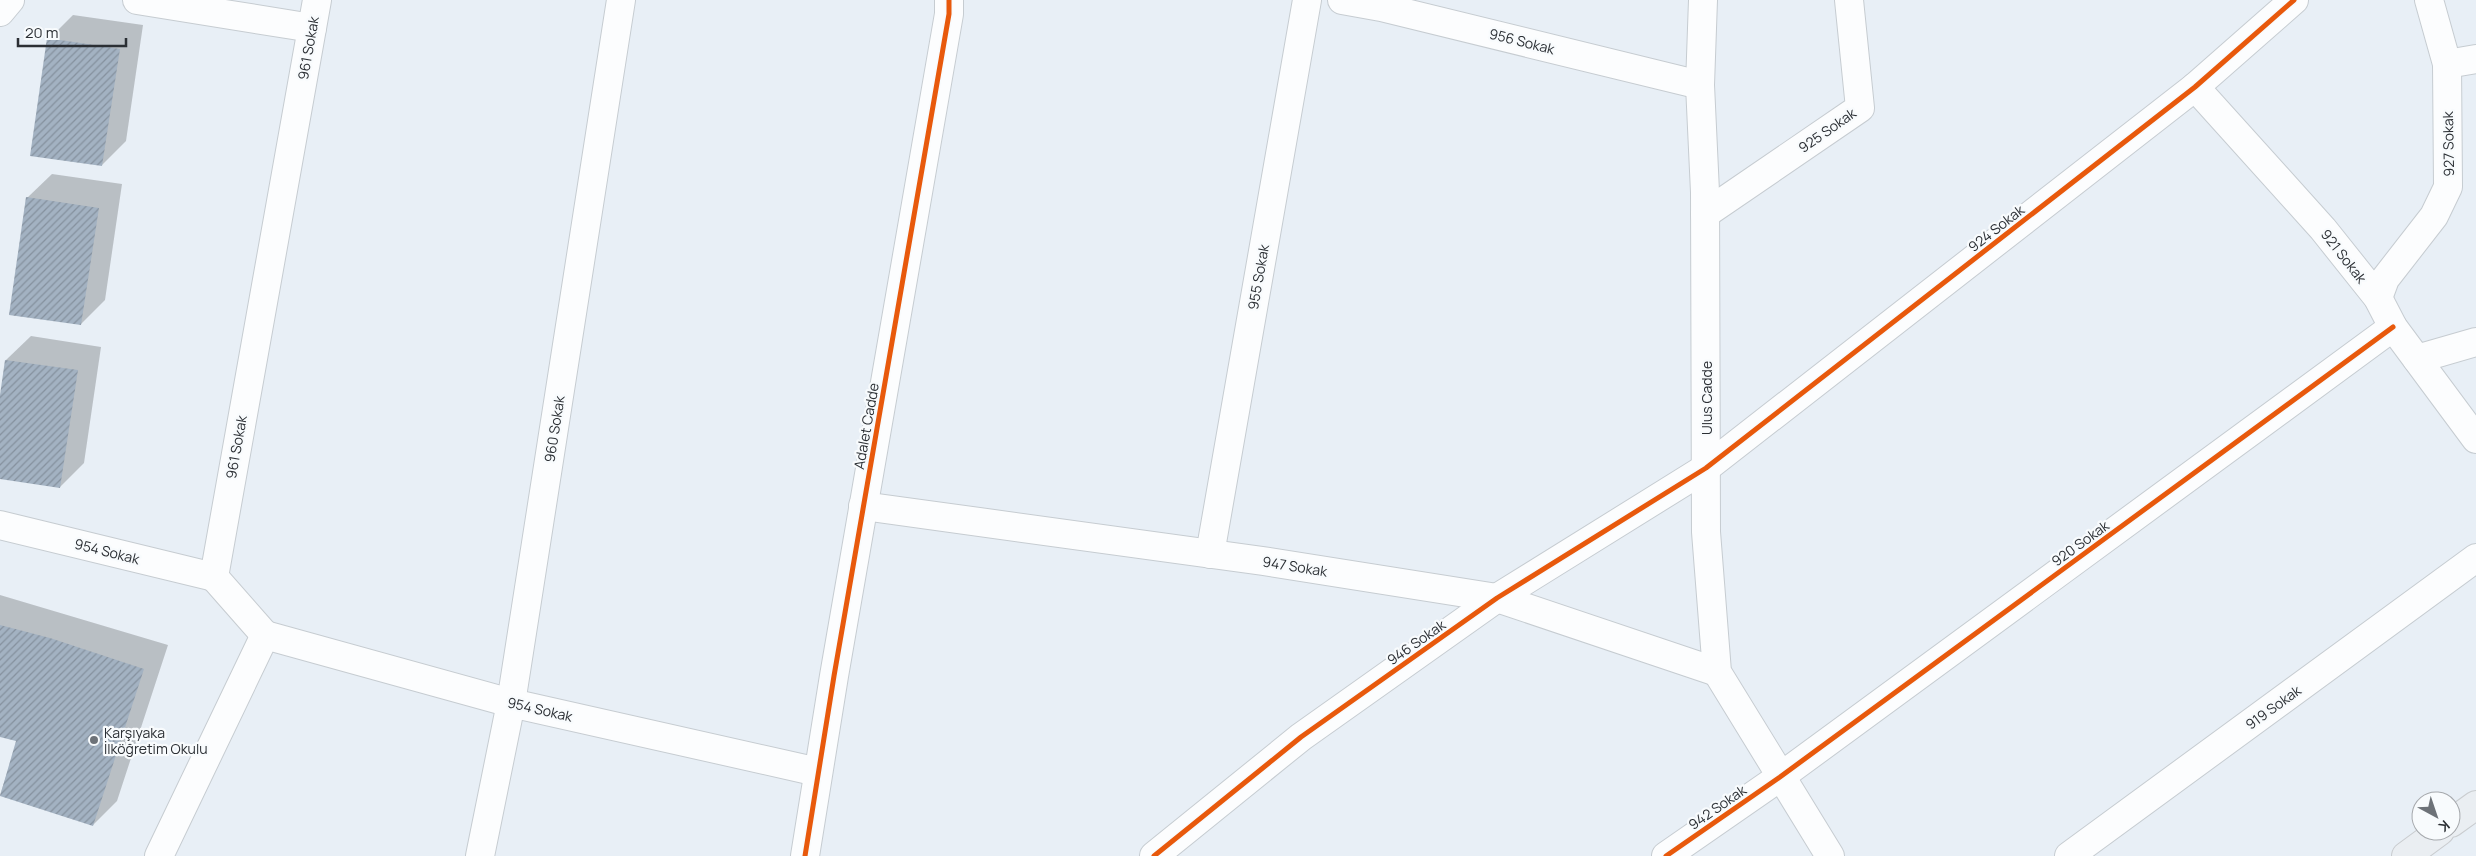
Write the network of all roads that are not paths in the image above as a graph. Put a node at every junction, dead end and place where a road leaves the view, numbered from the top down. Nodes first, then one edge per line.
1 (10, 0) edge
2 (137, 0) edge
3 (316, 0) edge
4 (620, 0) edge
5 (949, 0) edge
6 (1307, 0) edge
7 (1342, 0) edge
8 (1703, 0) edge
9 (1850, 0) edge
10 (2428, 0) edge
11 (2292, 1) edge
12 (1381, 4) edge
13 (0, 12) edge
14 (312, 28) junction
15 (2476, 59) edge
16 (2447, 64) junction
17 (1700, 84) junction
18 (2195, 87) junction
19 (1705, 214) junction
20 (2378, 298) junction
21 (2393, 327) junction
22 (2476, 342) edge
23 (2417, 358) junction
24 (2476, 439) edge
25 (1706, 468) junction
26 (863, 506) junction
27 (0, 525) edge
28 (1210, 554) junction
29 (2476, 558) edge
30 (214, 577) junction
31 (1497, 598) junction
32 (265, 635) junction
33 (1717, 672) junction
34 (511, 703) junction
35 (818, 772) junction
36 (1780, 777) junction
37 (2476, 805) edge
38 (2461, 816) edge
39 (2426, 841) edge
40 (159, 856) edge
41 (480, 856) edge
42 (805, 856) edge
43 (1154, 856) edge
44 (1666, 856) edge
45 (1807, 856) edge
46 (1830, 856) edge
47 (2069, 856) edge
48 (2406, 856) edge

1 - 13 street
2 - 14 street
3 - 14 street, 961 Sokak
4 - 34 street, 960 Sokak
5 - 26 street, Adalet Cadde
6 - 28 street, 955 Sokak
7 - 12 street, 956 Sokak
8 - 17 street, Ulus Cadde
9 - 19 street, 925 Sokak
10 - 16 street, 927 Sokak
11 - 18 street, 924 Sokak
12 - 17 street, 956 Sokak
14 - 30 street, 961 Sokak
15 - 16 street
16 - 20 street, 927 Sokak
17 - 19 street, Ulus Cadde
18 - 20 street, 921 Sokak
18 - 25 street, 924 Sokak
19 - 25 street, Ulus Cadde
20 - 21 street, 921 Sokak
21 - 23 street, 921 Sokak
21 - 36 street, 920 Sokak
22 - 23 street
23 - 24 street, 921 Sokak
25 - 31 street, 946 Sokak
25 - 33 street, Ulus Cadde
26 - 28 street, 947 Sokak
26 - 35 street, Adalet Cadde
27 - 30 street, 954 Sokak
28 - 31 street, 947 Sokak
29 - 47 street, 919 Sokak
30 - 32 street
31 - 33 street, 947 Sokak
31 - 43 street, 946 Sokak
32 - 34 street, 954 Sokak
32 - 40 street
33 - 36 street, Ulus Cadde
34 - 35 street, 954 Sokak
34 - 41 street, 960 Sokak
35 - 42 street, Adalet Cadde
36 - 44 street, 942 Sokak
36 - 45 street, Ulus Cadde
36 - 46 street, Ulus Cadde
37 - 38 highway
39 - 48 highway

